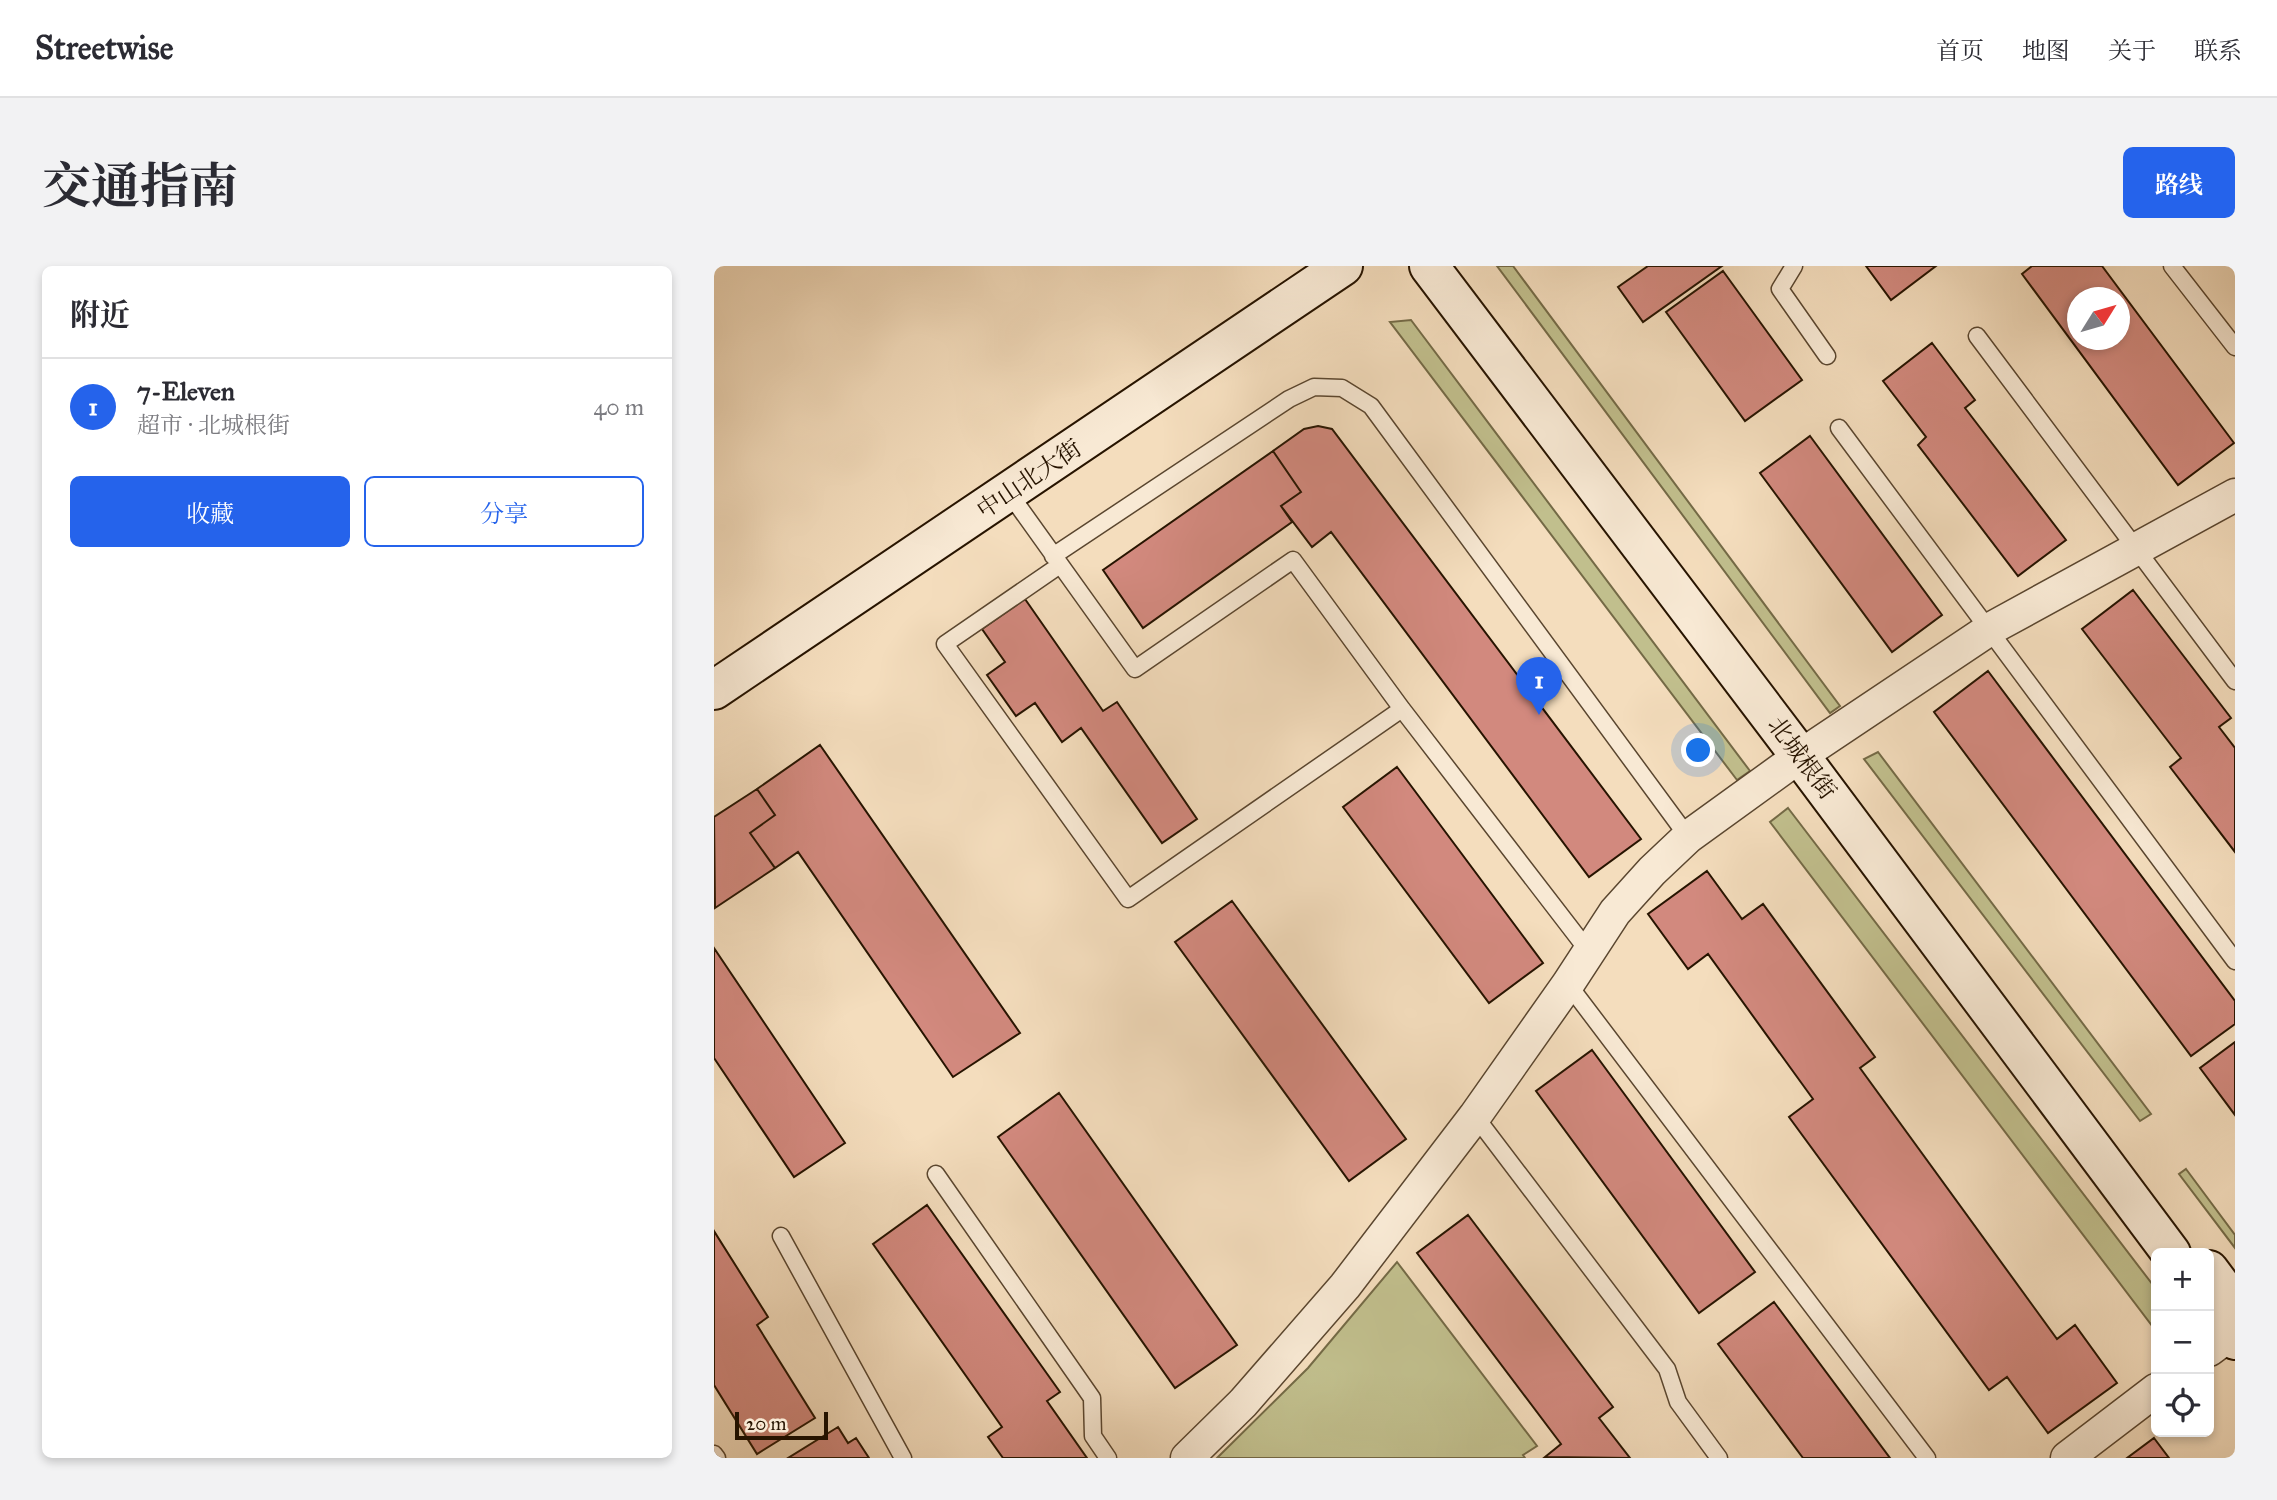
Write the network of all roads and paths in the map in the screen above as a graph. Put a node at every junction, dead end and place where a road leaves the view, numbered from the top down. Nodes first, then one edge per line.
1 (1343, 266) edge
2 (1429, 266) edge
3 (1460, 266) edge
4 (1794, 266) edge
5 (2172, 266) edge
6 (1977, 336) dead end
7 (2235, 347) edge
8 (1827, 356) dead end
9 (1839, 428) dead end
10 (1009, 493) junction
11 (2235, 495) edge
12 (2137, 550) junction
13 (1056, 560) junction
14 (1990, 629) junction
15 (2235, 681) edge
16 (714, 690) edge
17 (1402, 709) junction
18 (1809, 750) junction
19 (1688, 837) junction
20 (1589, 952) junction
21 (2235, 961) edge
22 (1568, 984) junction
23 (1475, 1115) junction
24 (936, 1174) dead end
25 (781, 1236) dead end
26 (2167, 1248) edge
27 (2192, 1248) edge
28 (2214, 1288) edge
29 (2225, 1327) edge
30 (2151, 1394) edge
31 (903, 1458) edge
32 (1108, 1458) edge
33 (1187, 1458) edge
34 (1719, 1458) edge
35 (1927, 1458) edge
36 (2067, 1458) edge

1 - 10 street, 中山北大街
2 - 18 street, 北城根街
3 - 18 street, 北城根街
4 - 8 lane
5 - 7 lane
6 - 12 lane
9 - 14 lane
10 - 13 lane
10 - 16 street, 中山北大街
11 - 12 street
12 - 14 street
12 - 15 lane
13 - 17 lane
13 - 17 lane
13 - 19 lane
14 - 18 street
14 - 21 lane
17 - 20 lane
18 - 19 street
18 - 26 street, 北城根街
18 - 27 street, 北城根街
19 - 20 street
20 - 22 street
22 - 23 street
22 - 35 lane
23 - 33 street
23 - 34 lane
24 - 32 lane
25 - 31 lane
28 - 29 street
30 - 36 street

